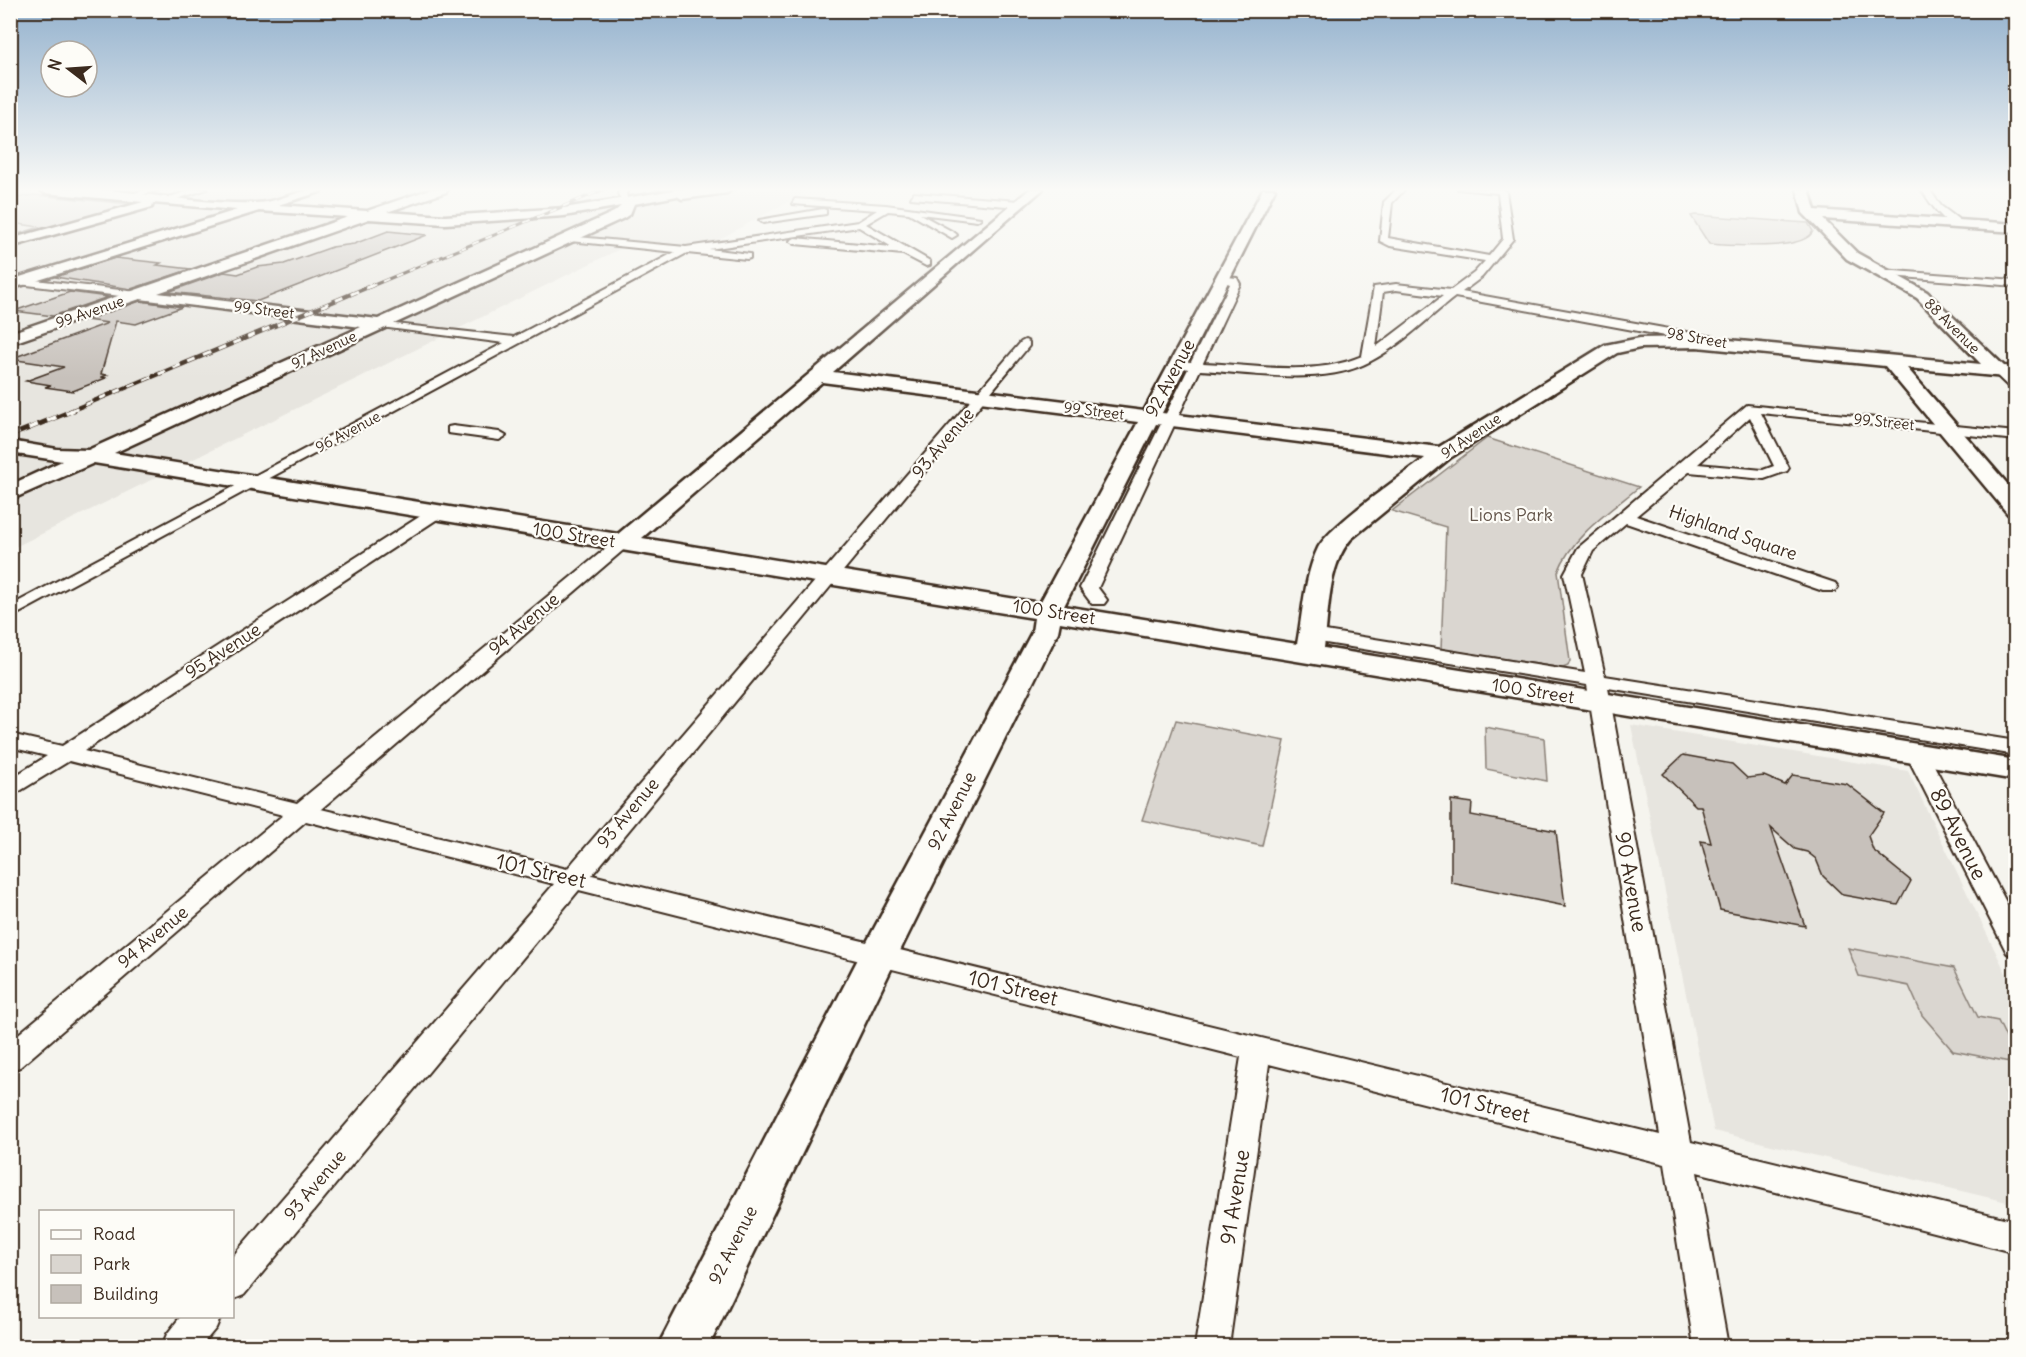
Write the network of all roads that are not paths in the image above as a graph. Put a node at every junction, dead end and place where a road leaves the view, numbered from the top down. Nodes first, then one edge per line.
1 (111, 252) edge
2 (259, 252) edge
3 (539, 252) edge
4 (681, 252) edge
5 (709, 252) edge
6 (910, 252) edge
7 (963, 252) edge
8 (1236, 252) edge
9 (1453, 252) edge
10 (1497, 252) edge
11 (1848, 252) edge
12 (747, 256) dead end
13 (1492, 259) junction
14 (926, 263) dead end
15 (1881, 273) junction
16 (1223, 278) junction
17 (14, 282) edge
18 (2016, 283) edge
19 (1454, 294) junction
20 (138, 295) junction
21 (381, 324) junction
22 (10, 339) edge
23 (517, 341) junction
24 (1025, 345) dead end
25 (1736, 345) junction
26 (1368, 358) junction
27 (1890, 360) junction
28 (1178, 364) junction
29 (1196, 366) junction
30 (2007, 372) edge
31 (818, 376) junction
32 (2016, 390) edge
33 (982, 397) junction
34 (1752, 408) junction
35 (1160, 419) junction
36 (1951, 429) junction
37 (453, 430) dead end
38 (10, 433) edge
39 (499, 436) dead end
40 (2016, 436) edge
41 (10, 447) edge
42 (1443, 454) junction
43 (92, 456) junction
44 (1686, 467) junction
45 (253, 483) junction
46 (10, 493) edge
47 (2015, 508) edge
48 (436, 513) junction
49 (1624, 517) junction
50 (622, 543) junction
51 (829, 576) junction
52 (1829, 587) dead end
53 (1098, 600) dead end
54 (1049, 611) junction
55 (10, 613) edge
56 (1311, 645) junction
57 (1598, 691) junction
58 (10, 740) edge
59 (2016, 748) edge
60 (64, 754) junction
61 (1917, 754) junction
62 (2016, 770) edge
63 (10, 790) edge
64 (300, 813) junction
65 (573, 878) junction
66 (2016, 946) edge
67 (879, 955) junction
68 (1257, 1048) junction
69 (10, 1058) edge
70 (1677, 1153) junction
71 (2016, 1237) edge
72 (234, 1281) edge
73 (203, 1318) edge
74 (179, 1347) edge
75 (683, 1347) edge
76 (1212, 1347) edge
77 (1711, 1347) edge

1 - 17 street
2 - 20 street, 99 Avenue
3 - 21 street, 97 Avenue
4 - 23 street, 96 Avenue
5 - 12 street
6 - 14 street
7 - 31 street, 94 Avenue
8 - 16 street, 92 Avenue
9 - 13 street
10 - 13 street
11 - 15 street, 88 Avenue
13 - 19 street
15 - 18 street
15 - 30 street, 88 Avenue
16 - 28 street, 92 Avenue
16 - 29 street, 92 Avenue
17 - 20 street, 99 Street
19 - 25 street, 98 Street
19 - 26 street
19 - 26 street, 98 Street
20 - 21 street, 99 Street
20 - 22 street, 99 Avenue
21 - 23 street, 99 Street
21 - 43 street, 97 Avenue
23 - 45 street, 96 Avenue
24 - 33 street, 93 Avenue
25 - 27 street, 98 Street
25 - 42 street, 91 Avenue
26 - 29 street
27 - 30 street, 98 Street
27 - 36 street
28 - 29 street
28 - 35 street, 92 Avenue
29 - 35 street, 92 Avenue
30 - 32 street
31 - 33 street, 99 Street
31 - 50 street, 94 Avenue
33 - 35 street, 99 Street
33 - 51 street, 93 Avenue
34 - 36 street, 99 Street
34 - 44 street, 90 Avenue
34 - 44 street
35 - 42 street, 99 Street
35 - 53 street, 92 Avenue
35 - 54 street, 92 Avenue
36 - 40 street, 99 Street
36 - 47 street
37 - 39 street
38 - 43 street, 100 Street
41 - 43 street, 100 Street
42 - 56 street, 91 Avenue
43 - 45 street, 100 Street
43 - 46 street, 97 Avenue
44 - 49 street, 90 Avenue
45 - 48 street, 100 Street
45 - 55 street, 96 Avenue
48 - 50 street, 100 Street
48 - 60 street, 95 Avenue
49 - 52 street, Highland Square
49 - 57 street, 90 Avenue
50 - 51 street, 100 Street
50 - 64 street, 94 Avenue
51 - 54 street, 100 Street
51 - 65 street, 93 Avenue
54 - 56 street, 100 Street
54 - 67 street, 92 Avenue
56 - 57 street, 100 Street
57 - 59 street, 100 Street
57 - 61 street, 100 Street
57 - 70 street, 90 Avenue
58 - 60 street, 101 Street
60 - 63 street, 95 Avenue
60 - 64 street, 101 Street
61 - 62 street, 100 Street
61 - 66 street, 89 Avenue
64 - 65 street, 101 Street
64 - 69 street, 94 Avenue
65 - 67 street, 101 Street
65 - 72 street, 93 Avenue
67 - 68 street, 101 Street
67 - 75 street, 92 Avenue
68 - 70 street, 101 Street
68 - 76 street, 91 Avenue
70 - 71 street, 101 Street
70 - 77 street, 90 Avenue
73 - 74 street

